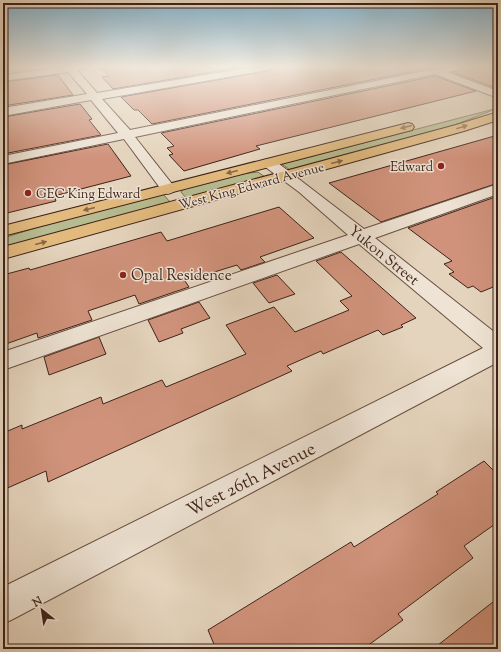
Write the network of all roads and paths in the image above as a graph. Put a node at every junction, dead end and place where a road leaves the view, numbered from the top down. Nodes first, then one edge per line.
1 (92, 97) edge
2 (95, 97) edge
3 (300, 97) edge
4 (498, 104) edge
5 (481, 108) dead end
6 (3, 112) edge
7 (498, 116) edge
8 (420, 124) dead end
9 (127, 135) junction
10 (3, 160) edge
11 (269, 163) junction
12 (286, 176) junction
13 (168, 189) junction
14 (498, 189) edge
15 (3, 231) edge
16 (361, 237) junction
17 (3, 253) edge
18 (498, 348) edge
19 (498, 351) edge
20 (3, 361) edge
21 (3, 606) edge

1 - 6 street
2 - 9 street
3 - 9 street
4 - 5 main road
12 -> 7 main road, West King Edward Avenue
8 -> 11 main road, West King Edward Avenue
9 - 10 street
9 - 13 street
11 - 12 street, Yukon Street
11 -> 13 main road, West King Edward Avenue
12 - 16 street, Yukon Street
17 -> 12 main road, West King Edward Avenue
13 -> 15 main road, West King Edward Avenue
14 - 16 street
16 - 18 street, Yukon Street
16 - 20 street
19 - 21 street, West 26th Avenue

